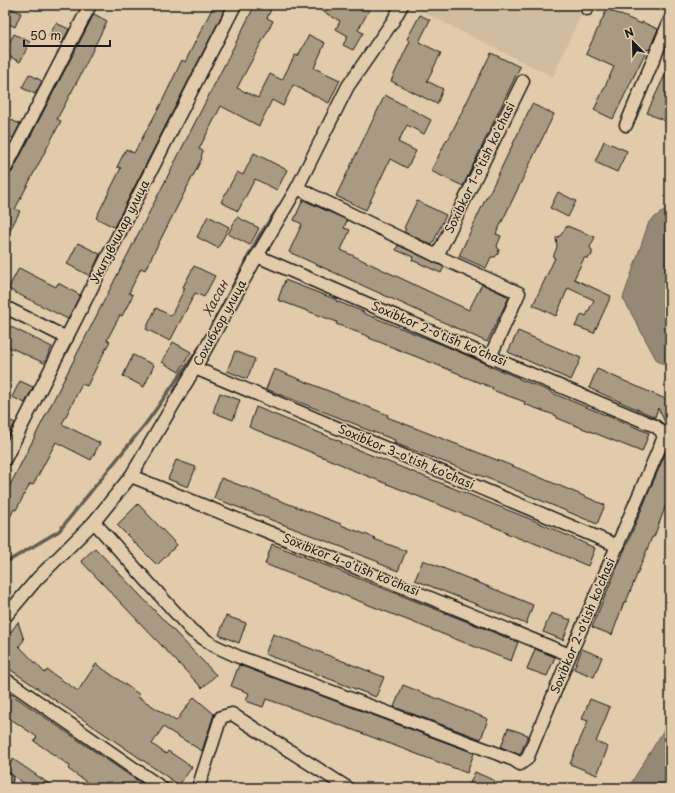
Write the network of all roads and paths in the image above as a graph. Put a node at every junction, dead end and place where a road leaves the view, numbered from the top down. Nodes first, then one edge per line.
1 (90, 5) edge
2 (234, 5) edge
3 (402, 5) edge
4 (670, 20) edge
5 (522, 81) dead end
6 (626, 125) dead end
7 (5, 169) edge
8 (297, 188) junction
9 (257, 256) junction
10 (437, 256) junction
11 (5, 308) edge
12 (66, 338) junction
13 (490, 357) junction
14 (195, 368) junction
15 (5, 459) edge
16 (131, 476) junction
17 (94, 522) junction
18 (618, 546) junction
19 (5, 617) edge
20 (570, 655) junction
21 (5, 679) edge
22 (162, 788) edge
23 (198, 788) edge
24 (348, 788) edge

1 - 7 street
2 - 12 street, Укитувчилар улица
3 - 8 street, Сохибкор улица
4 - 6 street
5 - 10 street, Soxibkor 1-o'tish ko'chasi
8 - 9 street, Сохибкор улица
8 - 10 street
9 - 13 street, Soxibkor 2-o'tish ko'chasi
9 - 14 street, Сохибкор улица
10 - 13 street
11 - 12 street
12 - 15 street, Укитувчилар улица
13 - 18 street, Soxibkor 2-o'tish ko'chasi
14 - 16 street, Сохибкор улица
14 - 18 street, Soxibkor 3-o'tish ko'chasi
16 - 17 street, Сохибкор улица
16 - 20 street, Soxibkor 4-o'tish ko'chasi
17 - 19 street, Сохибкор улица
17 - 20 street, Soxibkor 2-o'tish ko'chasi
18 - 20 street, Soxibkor 2-o'tish ko'chasi
21 - 22 street
23 - 24 street

